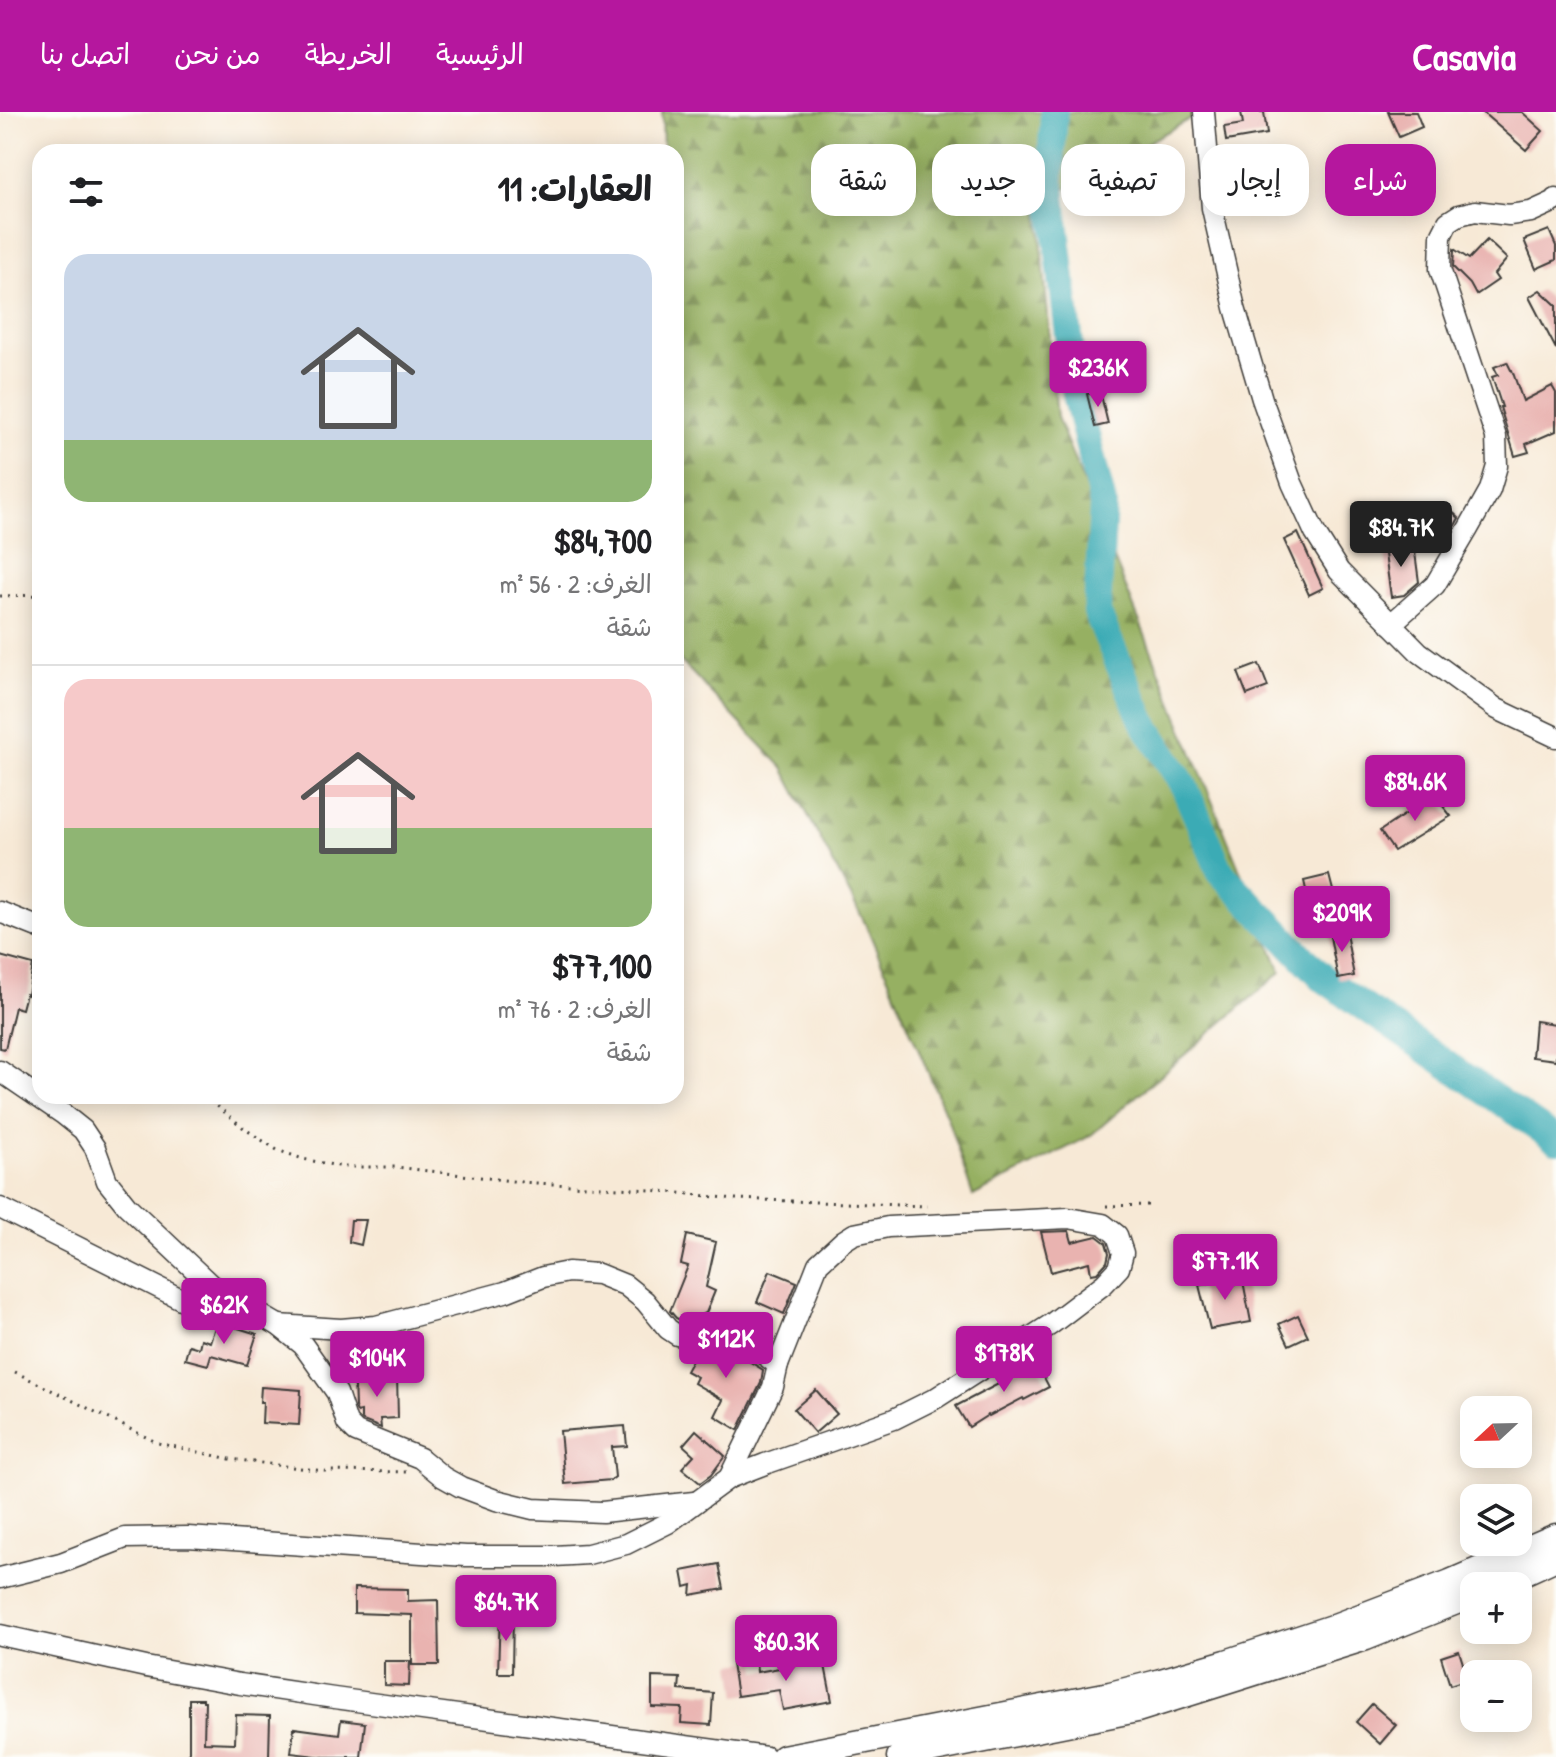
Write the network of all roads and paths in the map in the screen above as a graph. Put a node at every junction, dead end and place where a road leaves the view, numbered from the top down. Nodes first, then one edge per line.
1 (1204, 112) edge
2 (1556, 199) edge
3 (32, 595) edge
4 (0, 596) edge
5 (1391, 624) junction
6 (1556, 737) edge
7 (0, 912) edge
8 (32, 925) edge
9 (0, 1071) edge
10 (32, 1093) edge
11 (48, 1104) edge
12 (215, 1104) edge
13 (1148, 1205) dead end
14 (931, 1206) dead end
15 (1101, 1206) dead end
16 (0, 1208) edge
17 (217, 1288) junction
18 (278, 1325) junction
19 (778, 1365) junction
20 (15, 1372) dead end
21 (433, 1467) junction
22 (729, 1478) junction
23 (699, 1502) junction
24 (1556, 1536) edge
25 (1556, 1558) edge
26 (1526, 1572) edge
27 (0, 1578) edge
28 (1460, 1601) edge
29 (0, 1635) edge
30 (1331, 1639) junction
31 (1113, 1704) junction
32 (766, 1757) edge
33 (783, 1757) edge
34 (899, 1757) edge

1 - 5 street
2 - 5 street
3 - 4 path
5 - 6 street
7 - 8 street
9 - 10 street
11 - 17 street
12 - 14 path
13 - 15 path
16 - 17 street
17 - 18 street
18 - 19 street
18 - 21 street
19 - 22 street
19 - 22 street
20 - 21 path
21 - 23 street
22 - 23 street
23 - 27 street
24 - 30 main road
25 - 26 main road
28 - 30 main road
29 - 32 street
30 - 31 main road
31 - 33 main road
31 - 34 main road

